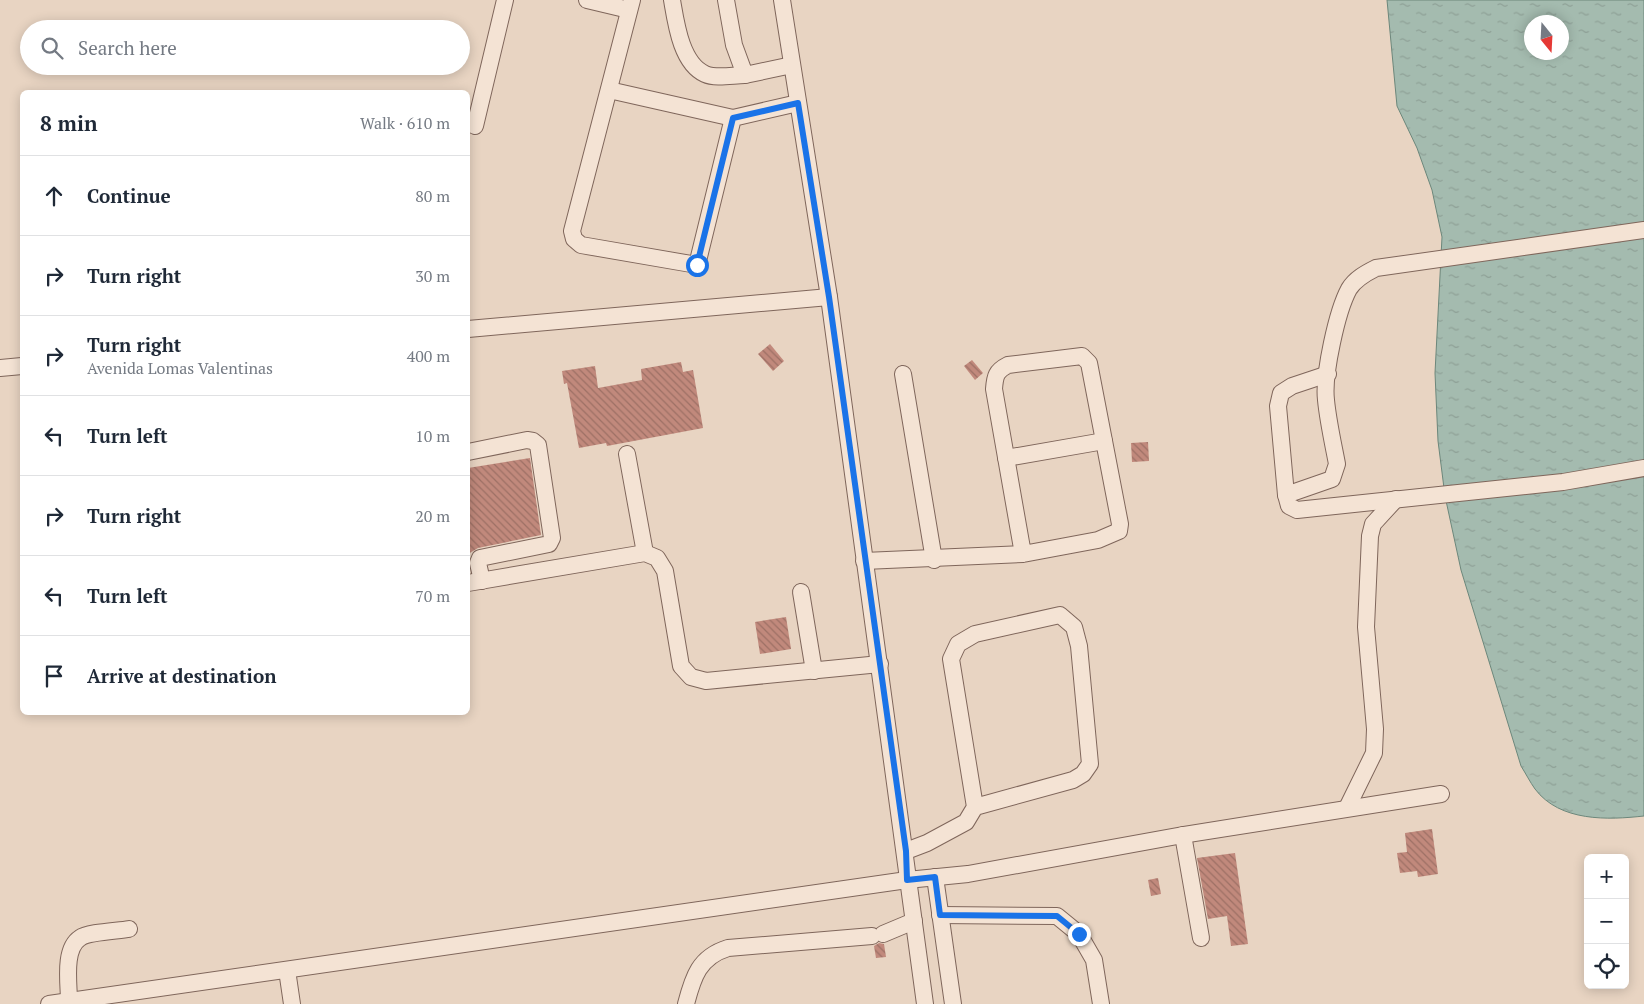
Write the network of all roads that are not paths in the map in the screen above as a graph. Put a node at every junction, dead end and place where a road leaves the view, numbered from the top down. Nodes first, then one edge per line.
1 (505, 0) edge
2 (587, 0) edge
3 (672, 0) edge
4 (726, 0) edge
5 (782, 0) edge
6 (630, 5) edge
7 (792, 65) junction
8 (744, 75) junction
9 (609, 90) junction
10 (798, 103) junction
11 (733, 118) junction
12 (475, 126) dead end
13 (1644, 230) edge
14 (829, 297) junction
15 (470, 329) edge
16 (20, 366) edge
17 (0, 368) edge
18 (903, 374) dead end
19 (1328, 374) junction
20 (1104, 441) junction
21 (470, 452) edge
22 (627, 454) dead end
23 (1006, 458) junction
24 (1644, 468) edge
25 (1286, 495) junction
26 (1396, 499) junction
27 (645, 553) junction
28 (1023, 554) junction
29 (934, 560) junction
30 (864, 561) junction
31 (475, 582) edge
32 (801, 592) dead end
33 (880, 664) junction
34 (814, 671) junction
35 (1441, 794) dead end
36 (975, 807) junction
37 (1347, 808) junction
38 (1183, 835) junction
39 (906, 851) junction
40 (935, 877) junction
41 (907, 880) junction
42 (940, 915) junction
43 (914, 921) junction
44 (129, 929) dead end
45 (1201, 938) dead end
46 (287, 970) junction
47 (68, 1001) junction
48 (50, 1004) edge
49 (292, 1004) edge
50 (686, 1004) edge
51 (925, 1004) edge
52 (953, 1004) edge
53 (1102, 1004) edge

1 - 12 street
2 - 6 street
3 - 8 street
4 - 8 street
5 - 7 street
6 - 9 street
7 - 8 street
7 - 10 street
9 - 11 street
9 - 11 street
10 - 11 street
10 - 14 street
13 - 19 street
14 - 15 street
14 - 30 street
16 - 17 street
18 - 29 street
19 - 25 street
19 - 25 street
20 - 23 street
20 - 23 street
20 - 28 street
21 - 31 street
22 - 27 street
23 - 28 street
24 - 26 street
25 - 26 street
26 - 37 street
27 - 31 street
27 - 34 street
28 - 29 street
29 - 30 street
30 - 33 street
32 - 34 street
33 - 34 street
33 - 39 street
35 - 37 street
36 - 36 street
36 - 39 street
37 - 38 street
38 - 40 street
38 - 45 street
39 - 41 street
40 - 41 street
40 - 42 street
41 - 43 street
41 - 46 street
42 - 52 street
42 - 53 street
43 - 50 street
43 - 51 street
44 - 47 street
46 - 47 street
46 - 49 street
47 - 48 street

